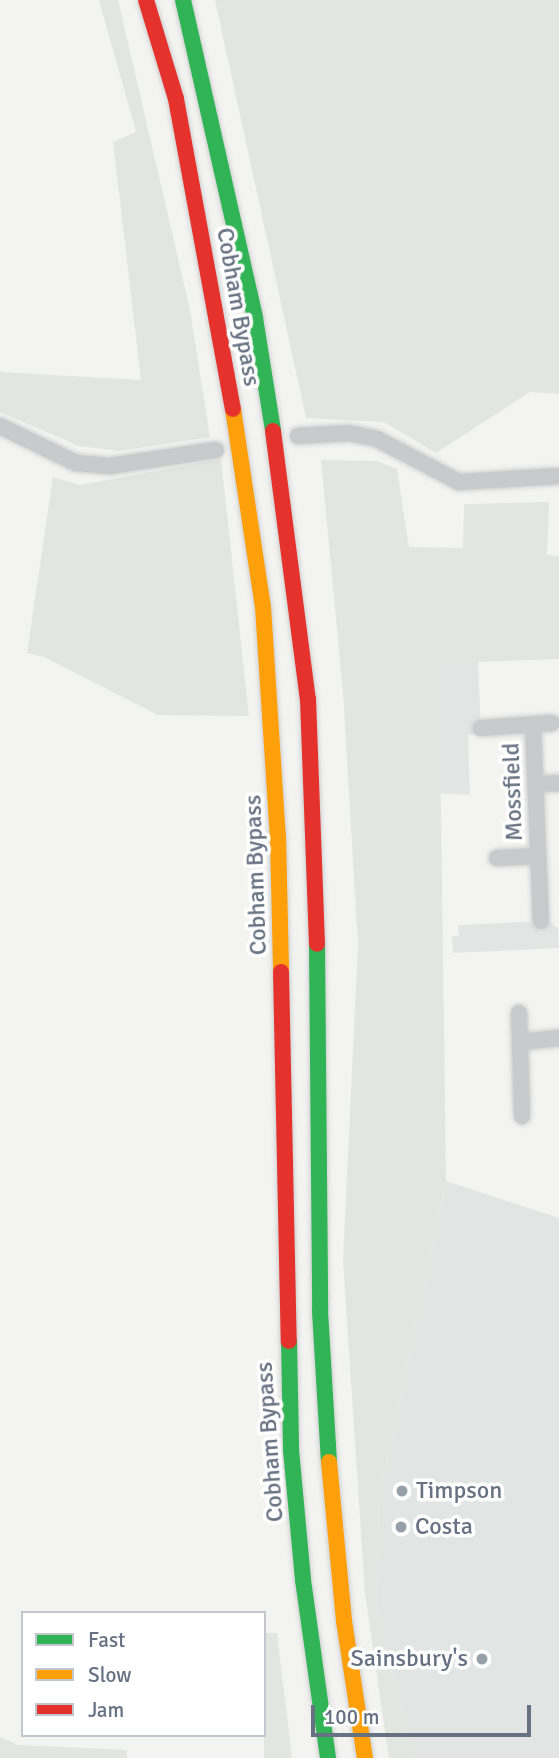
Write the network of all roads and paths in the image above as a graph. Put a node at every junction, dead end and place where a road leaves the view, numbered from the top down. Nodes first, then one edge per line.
1 (146, 0) edge
2 (183, 0) edge
3 (0, 426) edge
4 (298, 436) dead end
5 (216, 450) dead end
6 (559, 477) edge
7 (552, 723) dead end
8 (533, 725) junction
9 (481, 728) dead end
10 (559, 783) edge
11 (536, 784) junction
12 (538, 856) junction
13 (498, 858) dead end
14 (541, 921) dead end
15 (519, 1013) dead end
16 (559, 1038) edge
17 (520, 1042) junction
18 (522, 1116) dead end
19 (303, 1580) junction
20 (311, 1758) edge
21 (328, 1758) edge
22 (365, 1758) edge

1 - 19 highway, Cobham Bypass
2 - 22 highway, Cobham Bypass
3 - 5 street
4 - 6 street
7 - 8 street, Mossfield
8 - 9 street, Mossfield
8 - 11 street, Mossfield
10 - 11 street
11 - 12 street, Mossfield
12 - 13 street, Mossfield
12 - 14 street, Mossfield
15 - 17 street
16 - 17 street
17 - 18 street
19 - 20 highway
19 - 21 highway, Cobham Bypass

